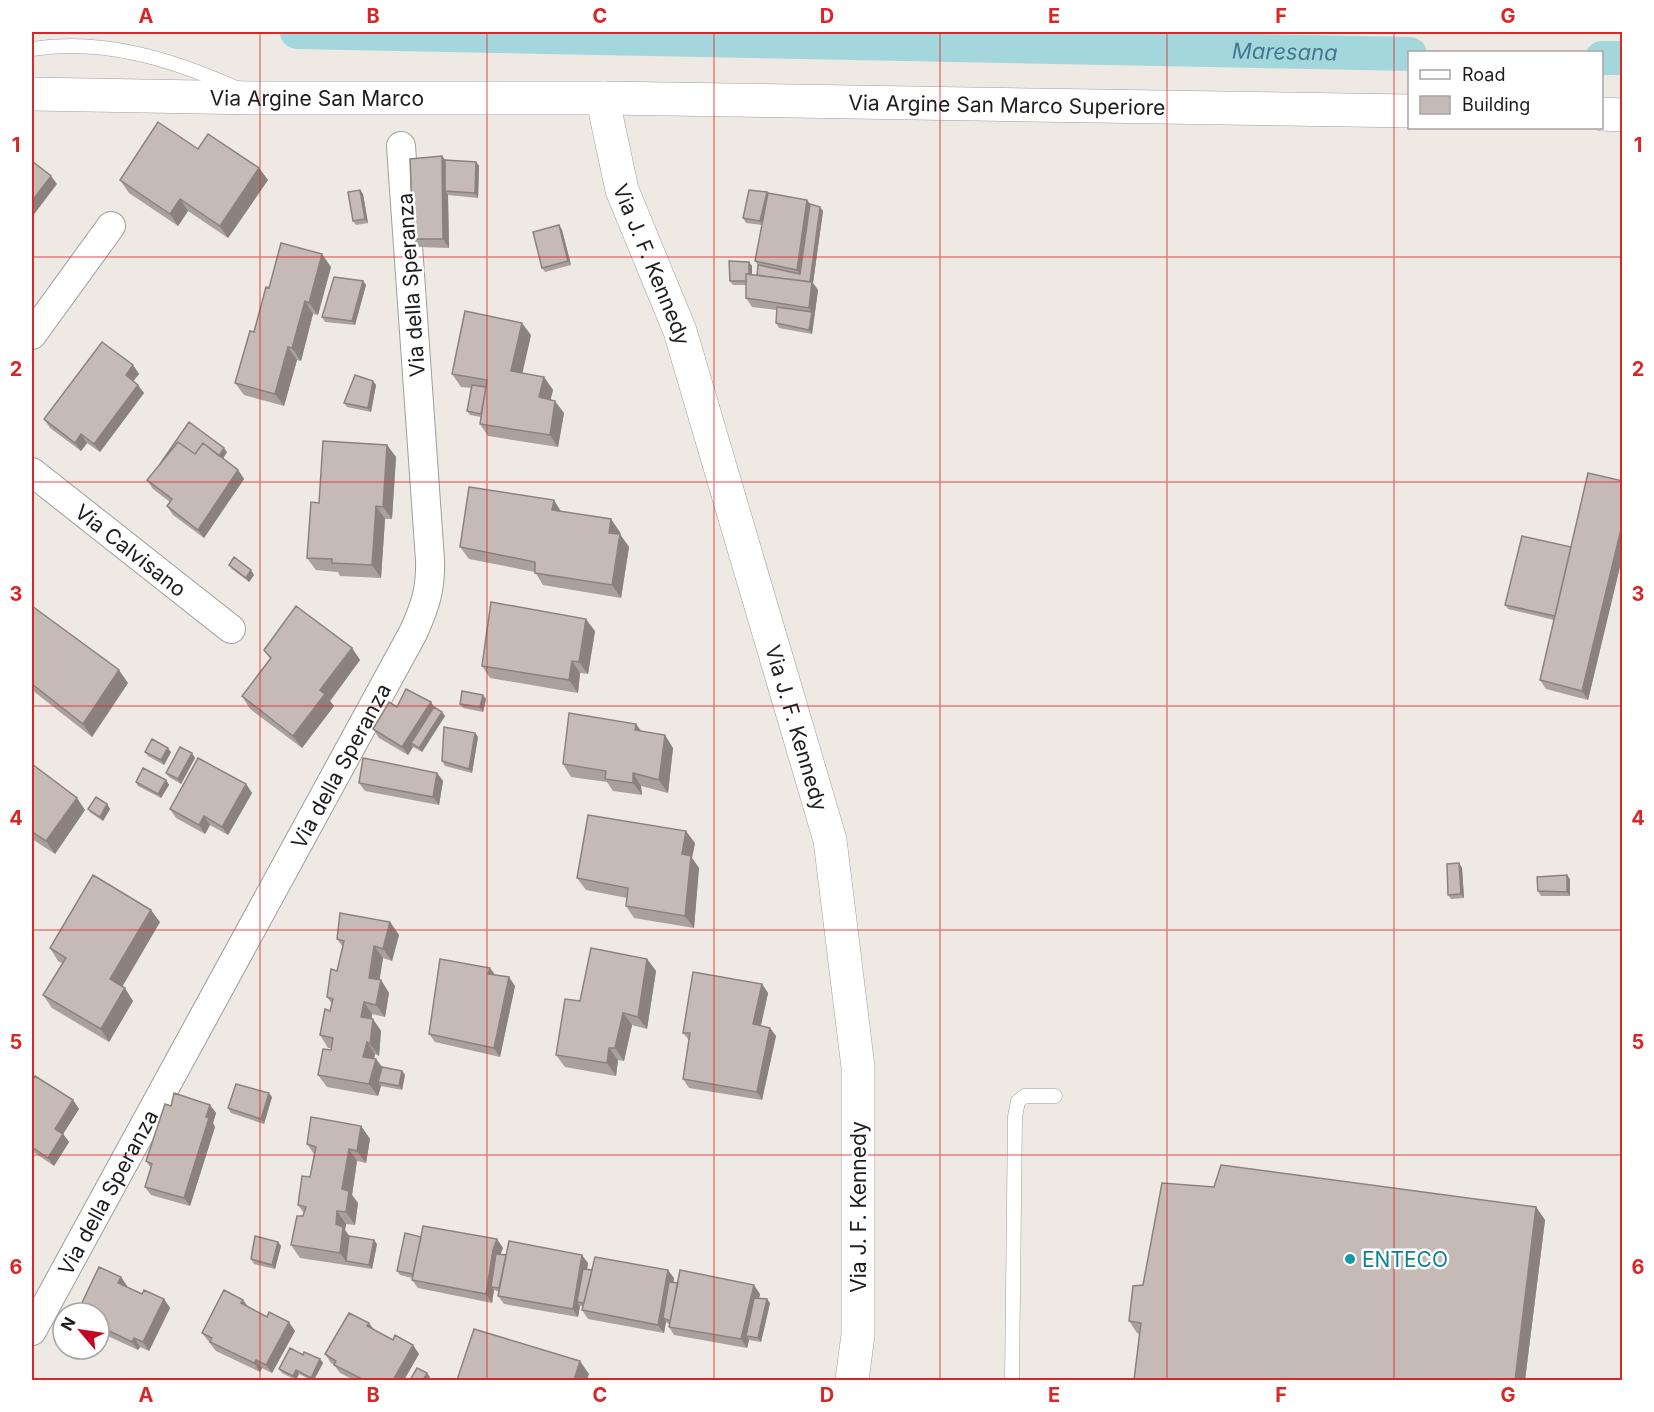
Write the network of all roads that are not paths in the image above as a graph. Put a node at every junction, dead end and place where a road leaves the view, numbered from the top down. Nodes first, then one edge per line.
1 (32, 49) edge
2 (32, 94) edge
3 (258, 98) junction
4 (604, 98) junction
5 (1408, 111) edge
6 (1603, 114) edge
7 (1623, 115) edge
8 (401, 146) dead end
9 (111, 226) dead end
10 (32, 335) edge
11 (32, 472) edge
12 (231, 629) dead end
13 (1055, 1096) dead end
14 (32, 1331) edge
15 (852, 1380) edge
16 (1012, 1380) edge

1 - 3 lane
2 - 3 street, Via Argine San Marco
3 - 4 street, Via Argine San Marco
4 - 5 street, Via Argine San Marco Superiore
4 - 15 street, Via J. F. Kennedy
6 - 7 street
8 - 14 street, Via della Speranza
9 - 10 street
11 - 12 street, Via Calvisano
13 - 16 lane

